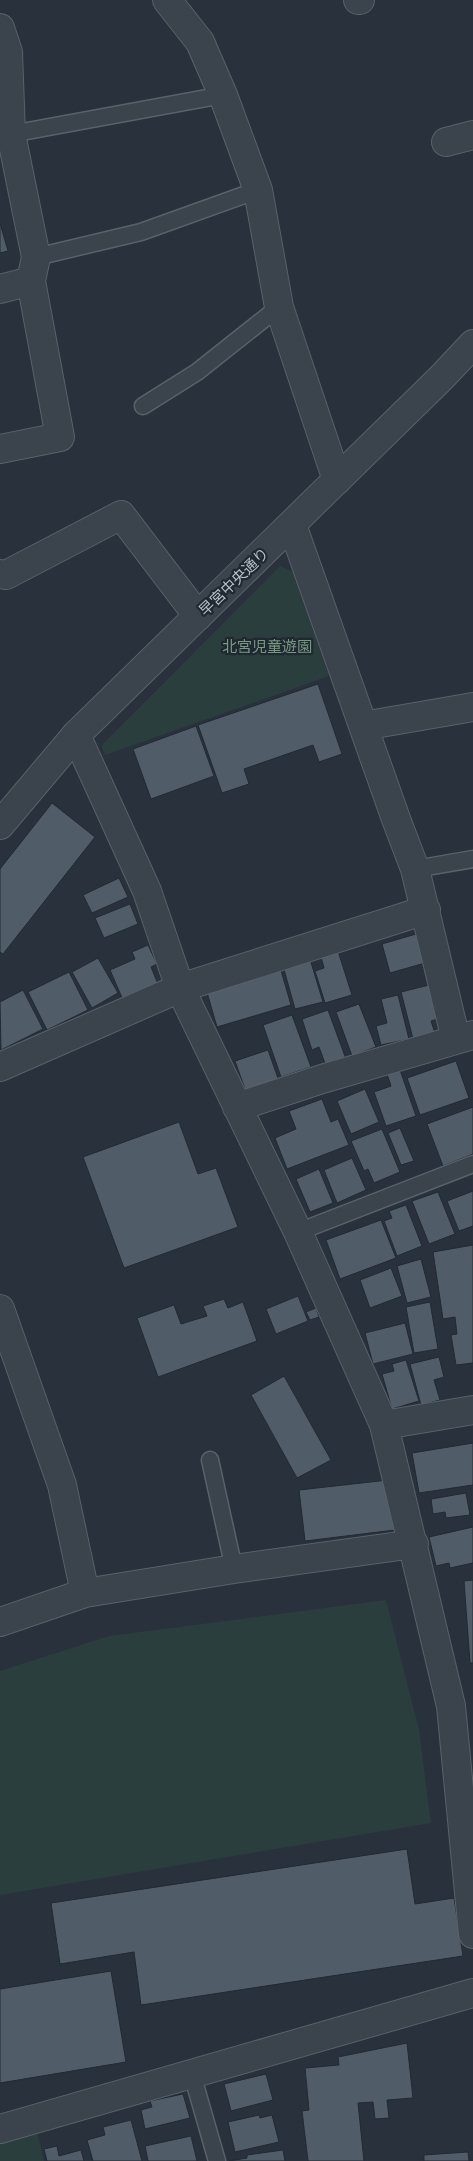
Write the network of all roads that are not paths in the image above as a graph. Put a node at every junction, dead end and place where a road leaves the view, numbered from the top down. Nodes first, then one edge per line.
1 (167, 0) edge
2 (0, 28) edge
3 (223, 95) junction
4 (11, 134) junction
5 (473, 135) edge
6 (446, 142) dead end
7 (258, 190) junction
8 (34, 269) junction
9 (0, 289) edge
10 (279, 307) junction
11 (473, 344) edge
12 (143, 406) dead end
13 (0, 449) edge
14 (337, 480) junction
15 (292, 525) junction
16 (0, 574) edge
17 (198, 616) junction
18 (473, 707) edge
19 (363, 726) junction
20 (76, 735) junction
21 (0, 824) edge
22 (473, 859) edge
23 (415, 869) junction
24 (426, 910) junction
25 (180, 988) junction
26 (468, 1040) edge
27 (0, 1067) edge
28 (237, 1107) junction
29 (473, 1164) edge
30 (298, 1232) junction
31 (0, 1308) edge
32 (473, 1410) edge
33 (384, 1425) junction
34 (210, 1460) dead end
35 (414, 1544) junction
36 (234, 1569) junction
37 (85, 1593) junction
38 (0, 1622) edge
39 (462, 1704) edge
40 (473, 1934) edge
41 (473, 1993) edge
42 (192, 2074) junction
43 (0, 2129) edge
44 (217, 2161) edge

1 - 3 street
2 - 4 street
3 - 4 lane
3 - 7 street
4 - 8 street
5 - 6 street
7 - 8 lane
7 - 10 street
8 - 9 street
8 - 13 street
10 - 12 lane
10 - 14 street
11 - 14 street, 早宮中央通り
14 - 15 street, 早宮中央通り
15 - 17 street, 早宮中央通り
15 - 19 street
16 - 17 street
17 - 20 street, 早宮中央通り
18 - 19 street
19 - 23 street
20 - 21 street, 早宮中央通り
20 - 25 street
22 - 23 lane
23 - 24 street
24 - 25 street
24 - 26 street
25 - 27 street
25 - 28 street
26 - 28 street
28 - 30 street
29 - 30 lane
30 - 33 street
31 - 37 street
32 - 33 street
33 - 35 street
34 - 36 lane
35 - 36 street
35 - 39 street
36 - 37 street
37 - 38 street
39 - 40 street
41 - 42 street
42 - 43 street
42 - 44 lane

